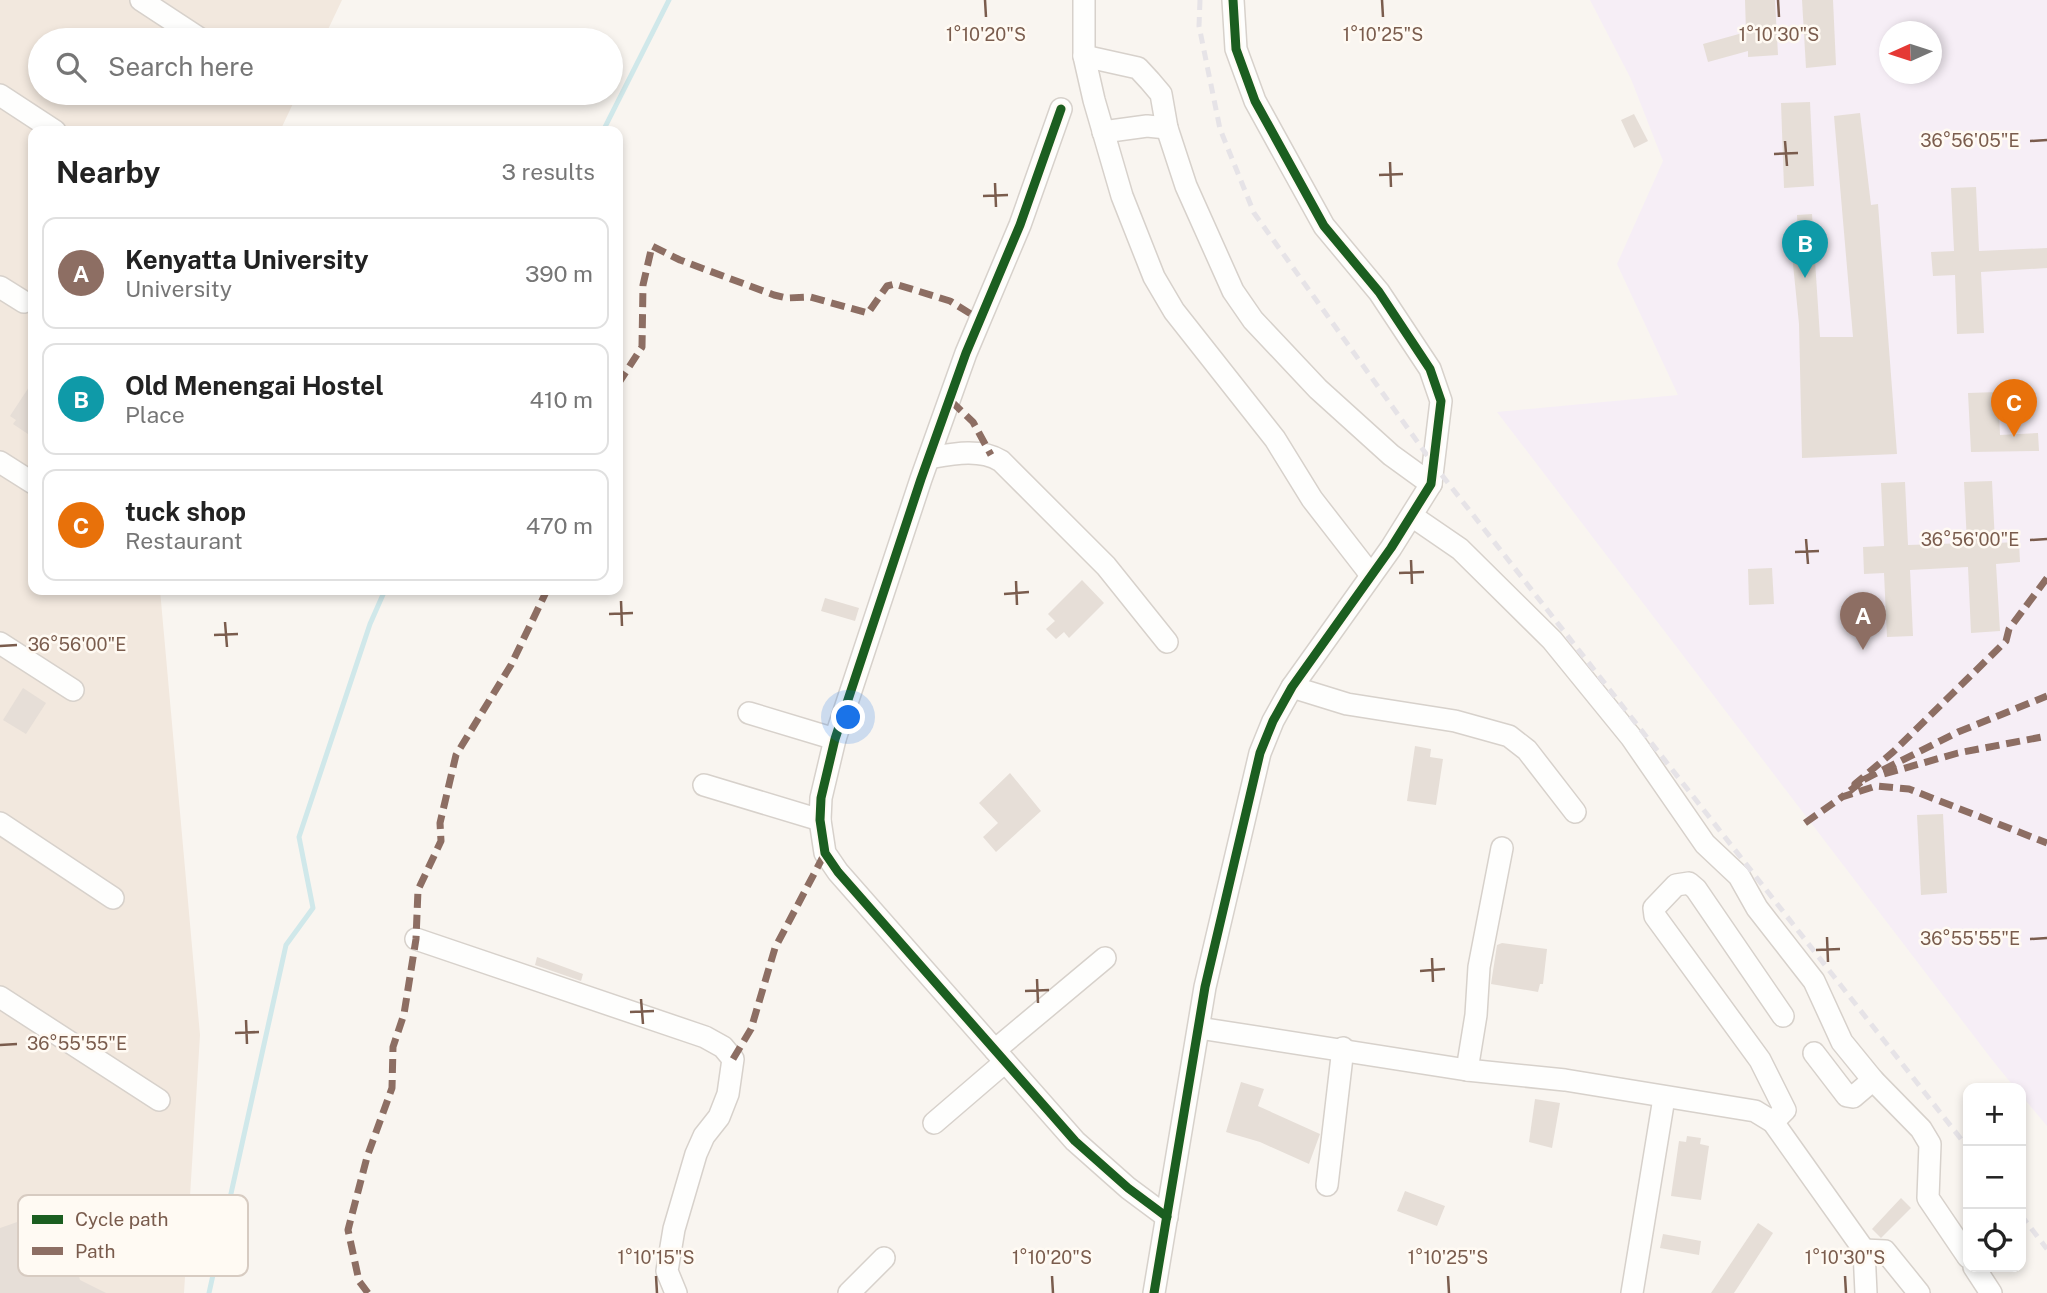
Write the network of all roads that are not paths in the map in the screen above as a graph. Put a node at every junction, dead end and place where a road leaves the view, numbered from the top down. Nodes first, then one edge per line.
1 (141, 0) edge
2 (1084, 0) edge
3 (1233, 0) edge
4 (184, 28) edge
5 (1084, 56) junction
6 (0, 95) edge
7 (1061, 109) dead end
8 (47, 126) edge
9 (1167, 128) junction
10 (1103, 132) junction
11 (0, 287) edge
12 (24, 302) dead end
13 (929, 458) junction
14 (0, 462) edge
15 (28, 480) edge
16 (1431, 484) junction
17 (1412, 516) junction
18 (1371, 575) junction
19 (1167, 642) dead end
20 (0, 643) edge
21 (1292, 687) junction
22 (73, 690) dead end
23 (749, 713) dead end
24 (835, 739) junction
25 (704, 785) dead end
26 (1575, 812) dead end
27 (820, 820) junction
28 (0, 824) edge
29 (1502, 848) dead end
30 (113, 898) dead end
31 (416, 939) dead end
32 (1105, 958) dead end
33 (0, 997) edge
34 (1783, 1016) dead end
35 (1199, 1028) junction
36 (1343, 1048) junction
37 (1814, 1053) dead end
38 (1000, 1056) junction
39 (1467, 1070) junction
40 (1873, 1080) junction
41 (1664, 1098) junction
42 (159, 1100) dead end
43 (1773, 1122) junction
44 (934, 1123) dead end
45 (1327, 1185) dead end
46 (1167, 1217) junction
47 (1864, 1250) junction
48 (1963, 1250) edge
49 (884, 1258) dead end
50 (1977, 1272) edge
51 (676, 1293) edge
52 (849, 1293) edge
53 (1154, 1293) edge
54 (1632, 1293) edge
55 (1866, 1293) edge
56 (1919, 1293) edge
57 (1991, 1293) edge

1 - 4 street
2 - 5 street
3 - 16 street
5 - 9 street
5 - 10 street
6 - 8 street
7 - 13 street
9 - 10 street
9 - 16 street
10 - 18 street
11 - 12 street
13 - 19 street
13 - 24 street
14 - 15 street
16 - 17 street
17 - 18 street
17 - 40 street
18 - 21 street
20 - 22 street
21 - 26 street
21 - 35 street
23 - 24 street
24 - 27 street
25 - 27 street
27 - 38 street
28 - 30 street
29 - 39 street
31 - 51 street
32 - 38 street
33 - 42 street
34 - 43 street
35 - 36 street
35 - 46 street
36 - 39 street
36 - 45 street
37 - 40 street
38 - 44 street
38 - 46 street
39 - 41 street
40 - 48 street
41 - 43 street
41 - 54 street
43 - 47 street
46 - 53 street
47 - 55 street
47 - 56 street
49 - 52 street
50 - 57 street

